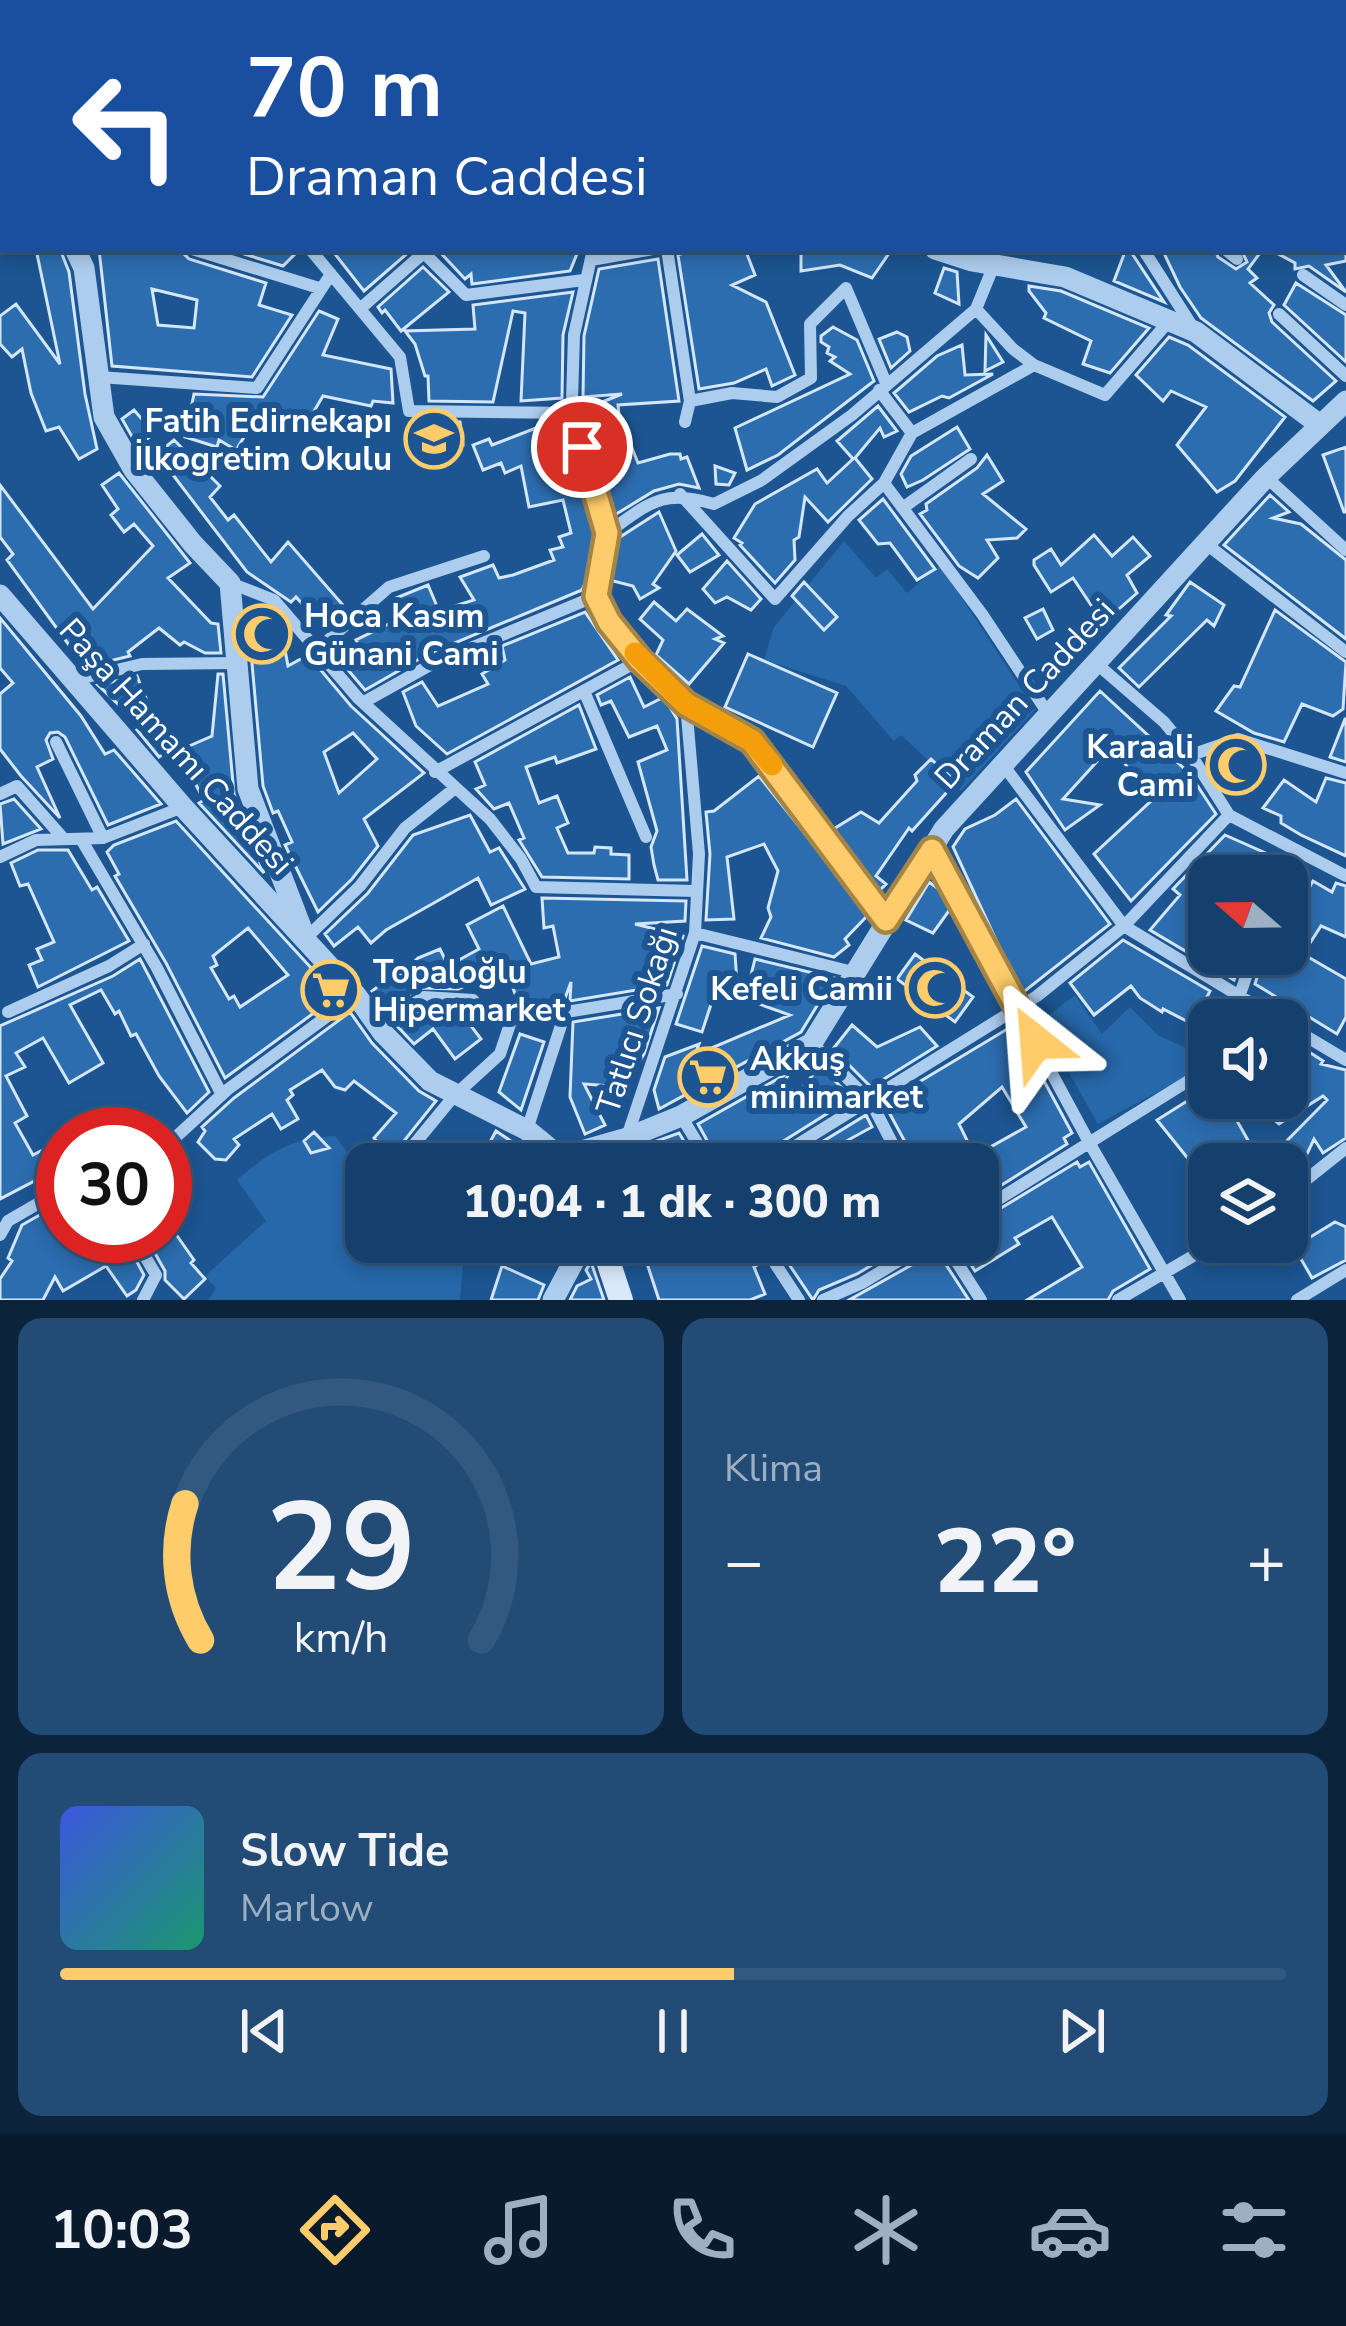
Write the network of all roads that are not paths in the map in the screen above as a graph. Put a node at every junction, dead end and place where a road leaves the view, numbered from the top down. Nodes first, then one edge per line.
1 (76, 252) edge
2 (201, 252) edge
3 (313, 252) edge
4 (422, 252) edge
5 (426, 252) edge
6 (667, 252) edge
7 (946, 252) edge
8 (1145, 252) edge
9 (592, 254) edge
10 (994, 265) junction
11 (331, 274) junction
12 (1304, 275) dead end
13 (584, 280) junction
14 (320, 288) junction
15 (1346, 305) edge
16 (361, 308) junction
17 (976, 309) junction
18 (1279, 314) dead end
19 (1168, 321) junction
20 (1196, 332) junction
21 (1034, 365) junction
22 (1346, 376) edge
23 (99, 377) junction
24 (883, 387) junction
25 (690, 401) junction
26 (1346, 401) edge
27 (573, 413) junction
28 (685, 422) dead end
29 (1320, 425) junction
30 (913, 433) junction
31 (971, 459) dead end
32 (1266, 477) junction
33 (884, 484) junction
34 (680, 494) junction
35 (904, 507) junction
36 (607, 533) junction
37 (1205, 543) junction
38 (1346, 550) edge
39 (484, 556) dead end
40 (230, 583) junction
41 (0, 596) edge
42 (596, 596) junction
43 (317, 650) junction
44 (1346, 652) edge
45 (640, 660) junction
46 (238, 663) junction
47 (1096, 664) junction
48 (72, 680) junction
49 (584, 691) junction
50 (364, 702) junction
51 (686, 704) junction
52 (1048, 715) junction
53 (56, 742) dead end
54 (1191, 755) junction
55 (1004, 766) junction
56 (435, 772) junction
57 (1346, 773) edge
58 (454, 789) junction
59 (0, 794) edge
60 (183, 807) junction
61 (1229, 815) junction
62 (646, 837) dead end
63 (63, 838) junction
64 (103, 838) junction
65 (81, 839) junction
66 (932, 850) junction
67 (1298, 853) joint
68 (0, 856) edge
69 (1346, 876) edge
70 (695, 892) junction
71 (886, 920) junction
72 (1124, 926) junction
73 (695, 934) junction
74 (305, 939) junction
75 (143, 944) junction
76 (859, 973) junction
77 (1245, 975) edge
78 (677, 994) junction
79 (356, 995) junction
80 (1236, 995) junction
81 (1235, 999) edge
82 (1243, 999) edge
83 (1018, 1008) junction
84 (482, 1010) dead end
85 (8, 1012) dead end
86 (565, 1012) junction
87 (378, 1027) junction
88 (1308, 1037) edge
89 (812, 1043) junction
90 (1346, 1060) edge
91 (1188, 1081) edge
92 (222, 1095) junction
93 (454, 1096) junction
94 (871, 1102) junction
95 (681, 1116) junction
96 (192, 1122) edge
97 (526, 1130) junction
98 (627, 1138) junction
99 (415, 1143) edge
100 (542, 1143) edge
101 (612, 1143) edge
102 (697, 1143) edge
103 (802, 1143) edge
104 (892, 1143) edge
105 (1090, 1144) junction
106 (1346, 1148) edge
107 (1308, 1178) edge
108 (999, 1199) edge
109 (36, 1205) edge
110 (0, 1208) edge
111 (8, 1221) junction
112 (0, 1235) edge
113 (1188, 1258) edge
114 (150, 1263) edge
115 (582, 1263) edge
116 (604, 1263) edge
117 (775, 1263) edge
118 (895, 1263) edge
119 (957, 1263) edge
120 (1346, 1270) edge
121 (1164, 1272) junction
122 (142, 1300) edge
123 (553, 1300) edge
124 (621, 1300) edge
125 (800, 1300) edge
126 (823, 1300) edge
127 (981, 1300) edge
128 (1118, 1300) edge
129 (1180, 1300) edge
130 (1297, 1300) edge

1 - 23 street
2 - 14 street
3 - 11 street
4 - 16 street
5 - 13 street
6 - 25 street
7 - 10 street
8 - 20 street
9 - 13 street
10 - 17 street
10 - 19 street
11 - 14 street
11 - 16 street
12 - 15 street
13 - 27 street
14 - 23 street
16 - 27 street
17 - 21 street
17 - 24 street
18 - 22 street
19 - 20 street
19 - 21 street
20 - 29 street
21 - 30 street
23 - 40 street
24 - 25 street
24 - 30 street
24 - 34 street
25 - 28 street
26 - 29 street, Draman Caddesi
27 - 36 street
29 - 32 street, Draman Caddesi
30 - 33 street
31 - 35 street
32 - 37 street, Draman Caddesi
32 - 38 street
33 - 34 street
33 - 35 street
34 - 36 street
35 - 52 street
36 - 42 street
37 - 44 street
37 - 47 street, Draman Caddesi
39 - 43 street
40 - 43 street
40 - 46 street
41 - 48 street, Paşa Hamamı Caddesi
42 - 45 street
42 - 50 street
43 - 50 street
45 - 49 street
45 - 51 street
46 - 48 street
46 - 74 street
47 - 52 street, Draman Caddesi
47 - 54 street
48 - 60 street, Paşa Hamamı Caddesi
49 - 56 street
49 - 62 street
50 - 56 street
51 - 70 street, Tatlıcı Sokağı
51 - 71 street
52 - 55 street, Draman Caddesi
53 - 64 street
54 - 57 street
54 - 61 street
55 - 66 street, Draman Caddesi
55 - 72 street
56 - 58 street
58 - 70 street
58 - 74 street
59 - 63 street
60 - 64 street
60 - 74 street, Paşa Hamamı Caddesi
61 - 67 street
61 - 72 street
63 - 65 street
63 - 68 street
64 - 65 street
65 - 75 street
66 - 71 street, Draman Caddesi
66 - 83 street
67 - 69 street
70 - 73 street, Tatlıcı Sokağı
71 - 76 street, Draman Caddesi
72 - 80 street
72 - 83 street
73 - 76 street
73 - 78 street, Tatlıcı Sokağı
74 - 79 street, Paşa Hamamı Caddesi
75 - 85 street
75 - 92 street
76 - 89 street, Draman Caddesi
77 - 80 street
78 - 86 street
78 - 98 street, Tatlıcı Sokağı
79 - 87 street, Paşa Hamamı Caddesi
79 - 92 street
80 - 81 street
80 - 82 street
83 - 94 street
83 - 105 street
84 - 87 street
86 - 93 street
86 - 97 street
87 - 93 street, Paşa Hamamı Caddesi
88 - 90 street
89 - 94 street
89 - 95 street, Draman Caddesi
91 - 105 street
92 - 96 street
93 - 97 street, Paşa Hamamı Caddesi
93 - 99 street
94 - 103 street
94 - 104 street
95 - 98 street, Draman Caddesi
95 - 102 street
97 - 100 street, Paşa Hamamı Caddesi
98 - 101 street, Draman Caddesi
105 - 108 street
105 - 121 street
106 - 107 street
109 - 111 street
110 - 111 street
111 - 112 street
113 - 121 street
114 - 122 street
115 - 123 street
116 - 124 main road
117 - 125 street
118 - 126 street
119 - 127 street
120 - 130 street
121 - 128 street
121 - 129 street

